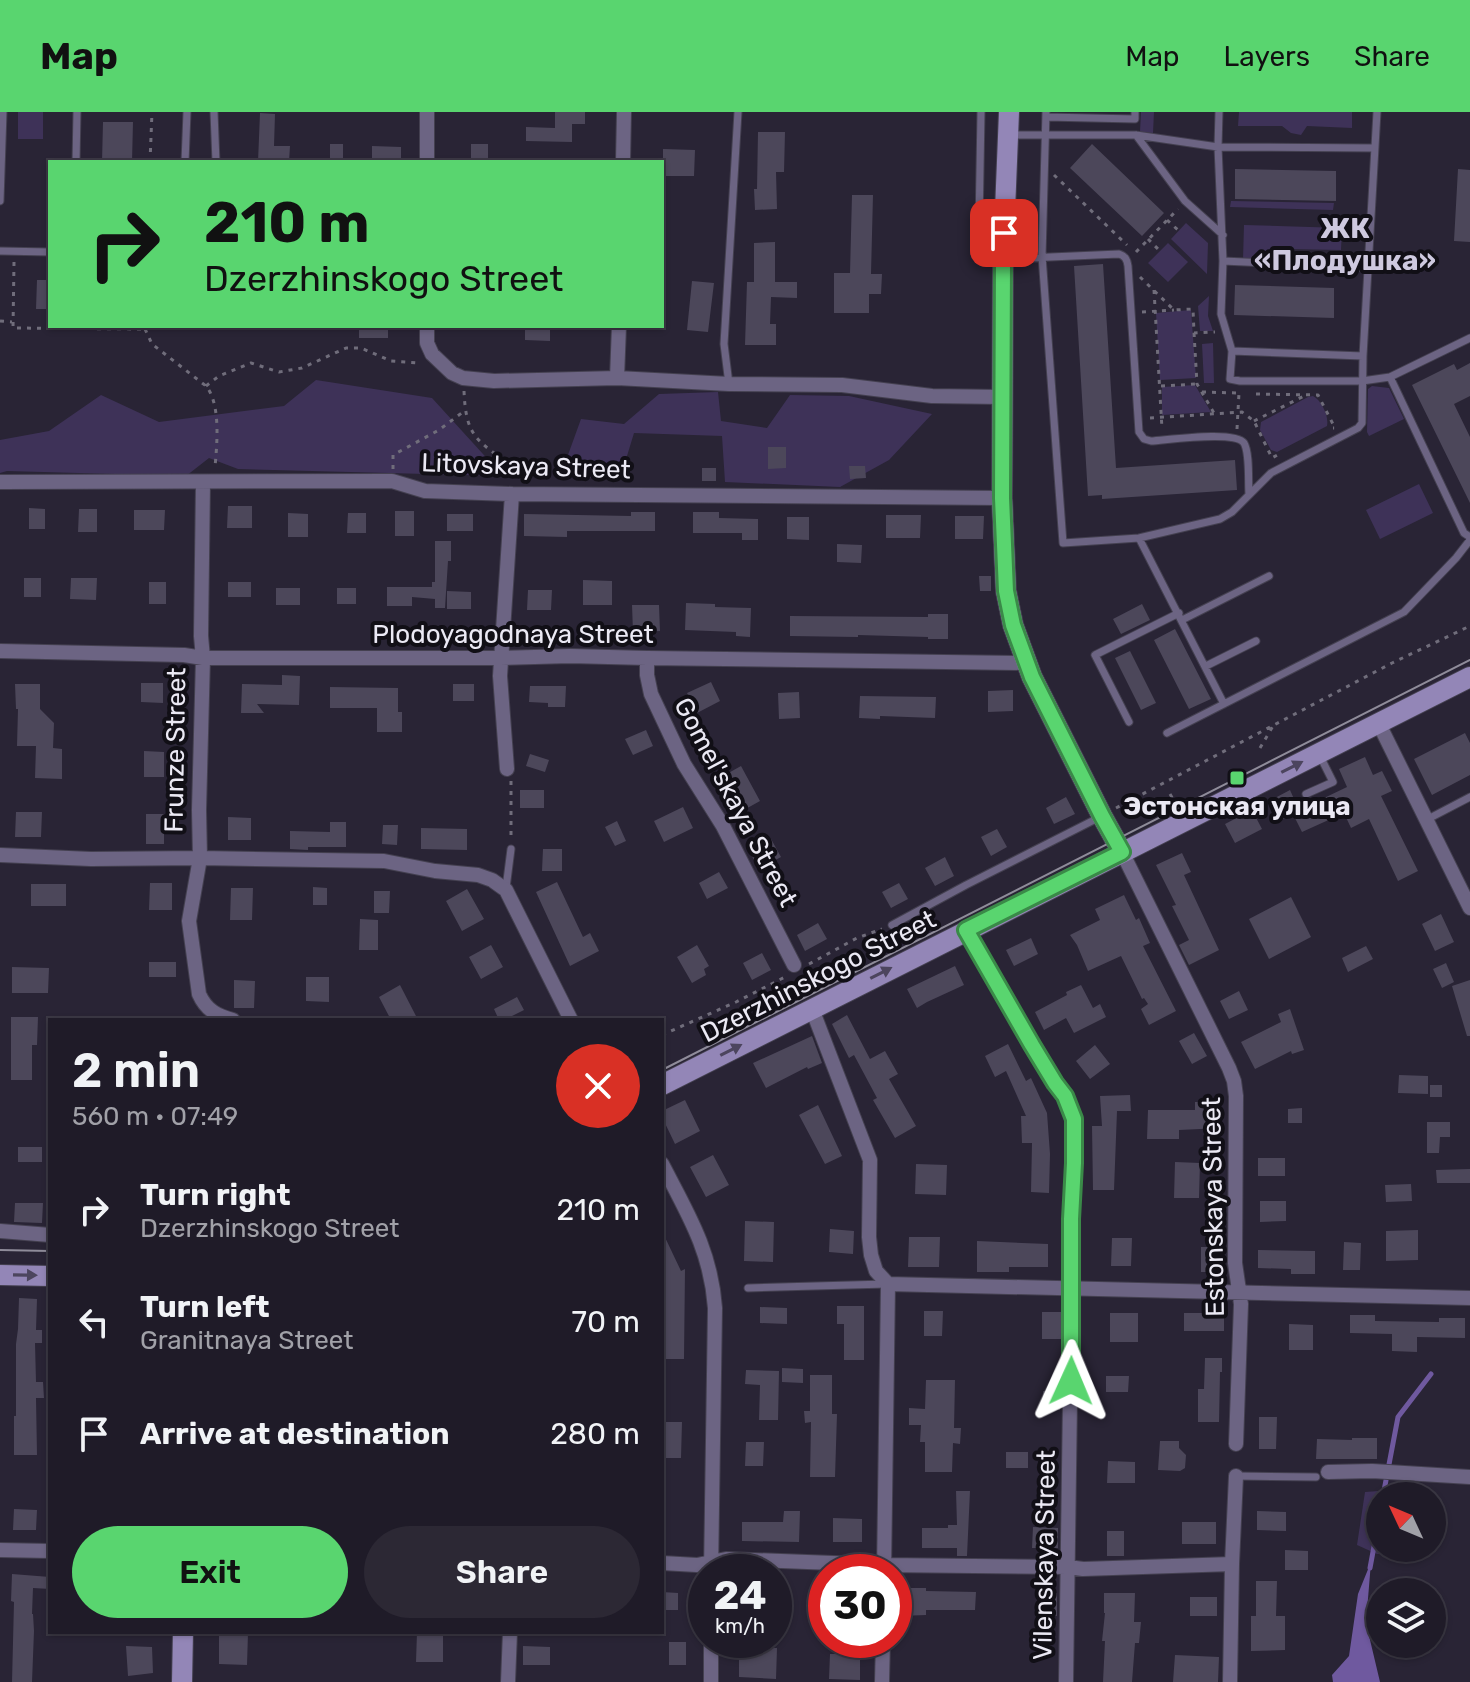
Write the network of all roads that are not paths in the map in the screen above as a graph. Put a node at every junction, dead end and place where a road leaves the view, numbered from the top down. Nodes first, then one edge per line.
1 (3, 112) edge
2 (77, 112) edge
3 (187, 112) edge
4 (214, 112) edge
5 (427, 112) edge
6 (624, 112) edge
7 (738, 112) edge
8 (981, 112) edge
9 (1009, 112) edge
10 (1135, 112) edge
11 (1219, 112) edge
12 (1377, 112) edge
13 (1046, 115) edge
14 (1008, 135) junction
15 (1136, 135) junction
16 (1047, 136) junction
17 (1218, 147) junction
18 (1375, 148) junction
19 (76, 160) edge
20 (185, 160) edge
21 (216, 160) edge
22 (427, 160) edge
23 (623, 160) edge
24 (0, 201) edge
25 (1004, 233) junction
26 (1223, 235) junction
27 (0, 251) edge
28 (48, 252) edge
29 (1042, 256) junction
30 (1003, 260) junction
31 (1223, 261) junction
32 (1368, 268) junction
33 (427, 328) edge
34 (619, 328) edge
35 (1470, 338) edge
36 (1232, 351) junction
37 (1363, 356) junction
38 (1390, 377) junction
39 (617, 378) junction
40 (1362, 381) junction
41 (729, 384) junction
42 (1002, 397) junction
43 (209, 481) junction
44 (0, 482) edge
45 (512, 494) junction
46 (1249, 494) junction
47 (1002, 498) junction
48 (1139, 538) junction
49 (1470, 538) edge
50 (1269, 576) dead end
51 (1180, 616) junction
52 (1256, 641) dead end
53 (0, 651) edge
54 (203, 658) junction
55 (501, 658) junction
56 (647, 658) junction
57 (1026, 663) junction
58 (1206, 666) junction
59 (1470, 677) edge
60 (1224, 704) junction
61 (1129, 722) dead end
62 (1379, 724) junction
63 (1167, 733) dead end
64 (1319, 754) junction
65 (507, 769) road end
66 (1306, 794) dead end
67 (1470, 797) edge
68 (1102, 816) junction
69 (1426, 820) junction
70 (511, 849) road end
71 (1122, 852) junction
72 (0, 855) edge
73 (200, 858) junction
74 (506, 890) junction
75 (1470, 908) edge
76 (892, 925) road end
77 (966, 930) junction
78 (790, 971) road end
79 (812, 1009) junction
80 (212, 1017) edge
81 (570, 1018) edge
82 (664, 1084) edge
83 (664, 1168) edge
84 (0, 1231) edge
85 (48, 1235) edge
86 (0, 1275) edge
87 (48, 1276) edge
88 (888, 1284) junction
89 (748, 1288) dead end
90 (1072, 1288) junction
91 (1240, 1292) junction
92 (1470, 1298) edge
93 (1236, 1444) dead end
94 (1322, 1474) joint
95 (1236, 1476) joint
96 (1470, 1477) edge
97 (0, 1550) edge
98 (48, 1551) edge
99 (711, 1554) edge
100 (884, 1554) edge
101 (664, 1563) edge
102 (688, 1564) edge
103 (1232, 1564) junction
104 (1068, 1567) junction
105 (912, 1568) edge
106 (183, 1634) edge
107 (510, 1634) edge
108 (711, 1658) edge
109 (883, 1658) edge
110 (182, 1682) edge
111 (508, 1682) edge
112 (711, 1682) edge
113 (882, 1682) edge
114 (1066, 1682) edge
115 (1230, 1682) edge

1 - 24 lane
2 - 19 lane
3 - 20 lane
4 - 21 lane
5 - 22 street
6 - 23 street
7 - 41 lane
8 - 25 lane
9 - 14 main road
10 - 13 lane
11 - 17 lane
12 - 18 lane
13 - 16 lane
14 - 16 lane
14 - 25 main road
15 - 16 lane
15 - 17 lane
15 - 26 lane
16 - 29 lane
17 - 18 lane
17 - 26 lane
18 - 32 lane
25 - 30 main road
26 - 31 lane
27 - 28 lane
29 - 30 lane
29 - 46 lane
29 - 48 lane
30 - 42 main road
31 - 32 lane
31 - 36 lane
32 - 37 lane
33 - 39 street
34 - 39 street
35 - 38 lane
36 - 37 lane
36 - 40 lane
37 - 40 lane
38 - 40 lane
38 - 49 lane
39 - 41 street
40 - 46 lane
41 - 42 street
42 - 47 main road
43 - 44 street, Litovskaya Street
43 - 45 street, Litovskaya Street
43 - 54 street, Frunze Street
45 - 47 street, Litovskaya Street
45 - 55 street
46 - 48 lane
47 - 57 main road
48 - 51 lane
49 - 60 lane
50 - 51 lane
51 - 58 lane
51 - 61 lane
52 - 58 lane
53 - 54 street, Plodoyagodnaya Street
54 - 55 street, Plodoyagodnaya Street
54 - 73 street, Frunze Street
55 - 56 street, Plodoyagodnaya Street
55 - 65 street
56 - 57 street, Plodoyagodnaya Street
56 - 78 street, Gomel'skaya Street
57 - 68 main road
58 - 60 lane
59 - 62 main road, Dzerzhinskogo Street
60 - 63 lane
62 - 64 main road, Dzerzhinskogo Street
62 - 69 street
64 - 66 lane
71 -> 64 main road, Dzerzhinskogo Street
67 - 69 lane
68 - 71 main road
68 - 76 lane
69 - 75 street
70 - 74 lane
71 - 77 main road, Dzerzhinskogo Street
71 - 91 street, Estonskaya Street
72 - 73 street
73 - 74 street
73 - 80 street, Frunze Street
74 - 81 street
79 -> 77 main road, Dzerzhinskogo Street
77 - 90 street, Vilenskaya Street
82 -> 79 main road, Dzerzhinskogo Street
79 - 88 street
83 - 99 street
84 - 85 street
86 -> 87 main road
88 - 89 lane
88 - 90 street
88 - 100 street
90 - 91 street
90 - 104 street, Vilenskaya Street
91 - 92 street
91 - 93 street, Estonskaya Street
94 - 95 lane
94 - 96 street
95 - 103 street
97 - 98 street
101 - 102 street
103 - 104 street
103 - 115 street
104 - 105 street
104 - 114 street, Vilenskaya Street
106 - 110 main road
107 - 111 street
108 - 112 street
109 - 113 street

